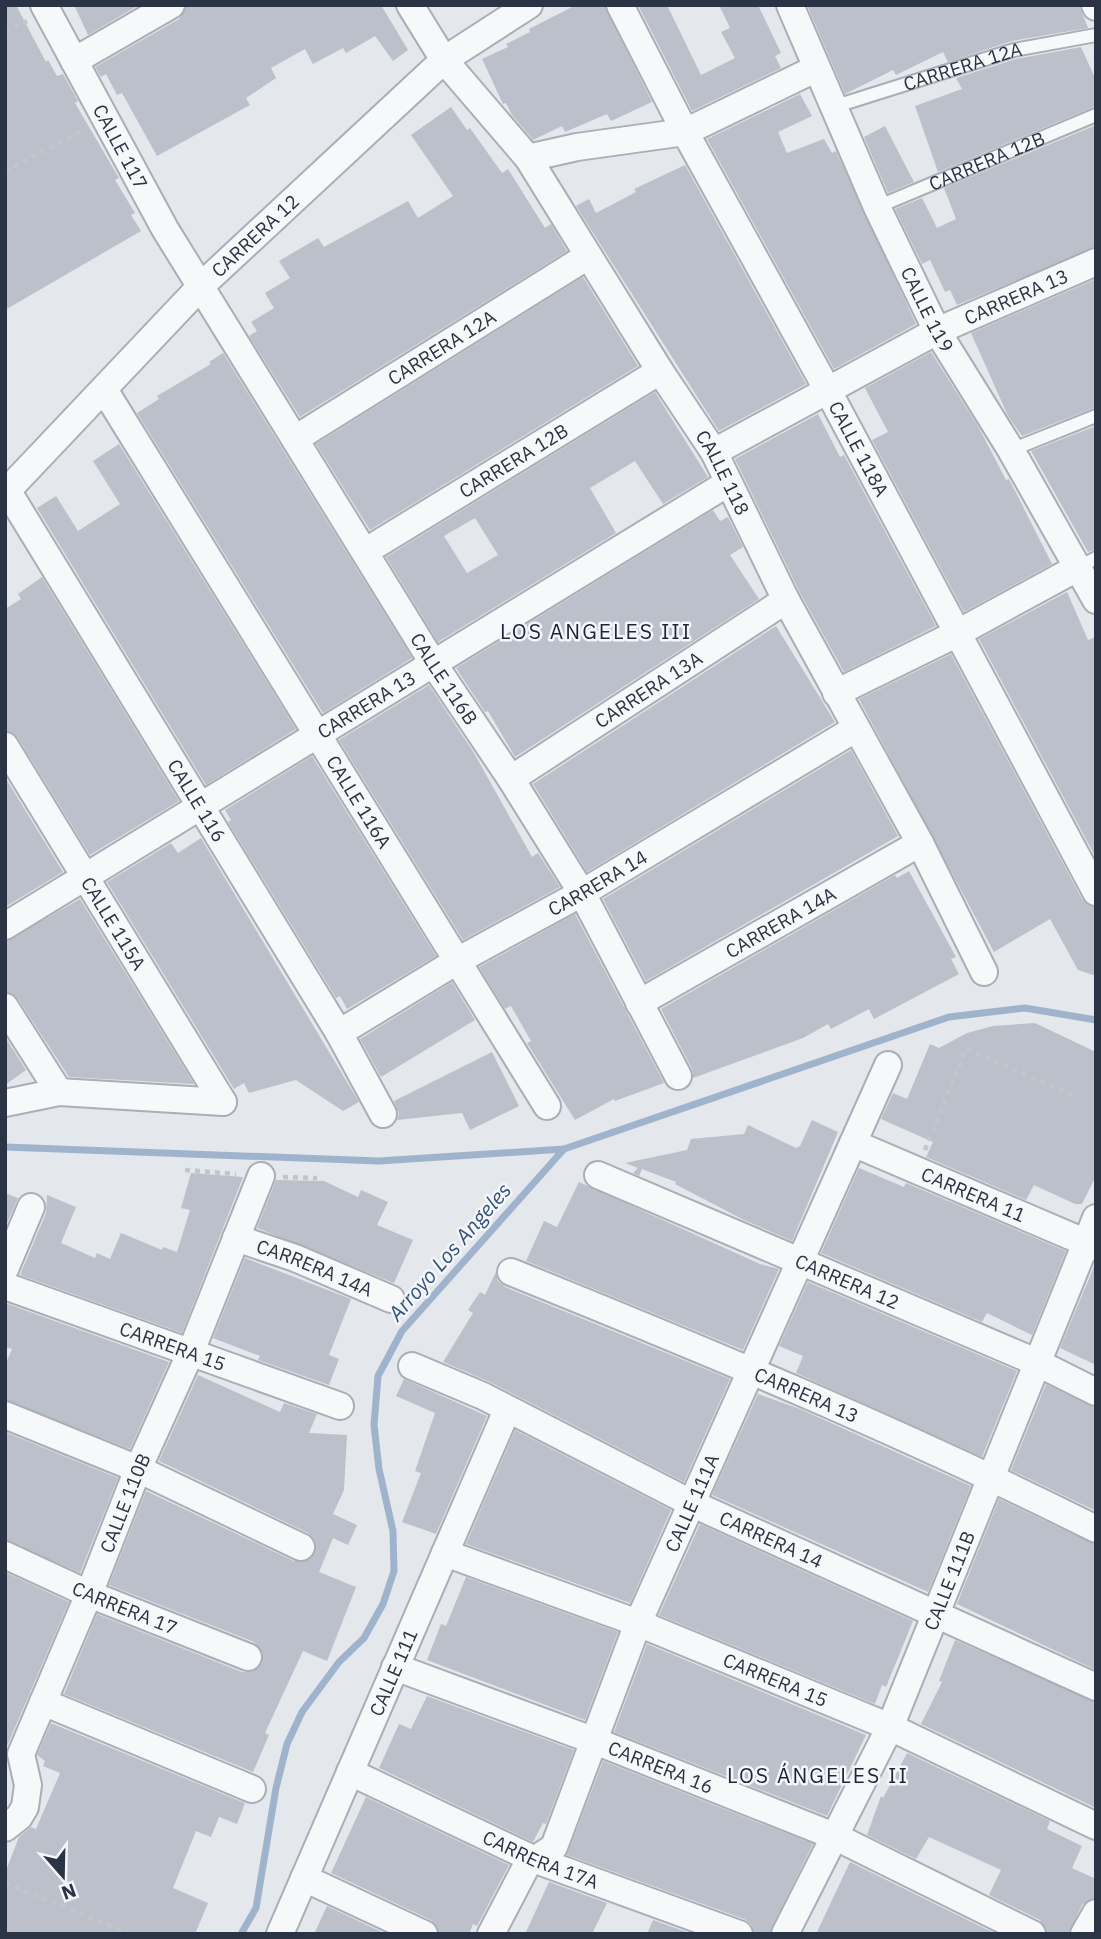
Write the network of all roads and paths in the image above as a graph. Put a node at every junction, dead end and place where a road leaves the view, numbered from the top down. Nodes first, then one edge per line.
1 (44, 5) edge
2 (171, 5) edge
3 (410, 5) edge
4 (529, 5) edge
5 (620, 5) edge
6 (790, 5) edge
7 (1096, 35) edge
8 (444, 60) junction
9 (74, 61) junction
10 (815, 68) junction
11 (833, 107) junction
12 (1096, 115) edge
13 (106, 119) junction
14 (685, 132) junction
15 (528, 158) junction
16 (5, 171) edge
17 (877, 206) junction
18 (588, 256) junction
19 (1096, 262) edge
20 (202, 285) junction
21 (937, 331) junction
22 (660, 371) junction
23 (827, 388) junction
24 (105, 391) junction
25 (1096, 416) edge
26 (295, 439) junction
27 (1011, 450) junction
28 (714, 452) junction
29 (729, 483) junction
30 (6, 492) edge
31 (366, 551) junction
32 (1086, 563) edge
33 (786, 600) junction
34 (1096, 600) edge
35 (956, 634) junction
36 (433, 663) junction
37 (836, 693) junction
38 (855, 729) junction
39 (317, 734) junction
40 (5, 746) edge
41 (512, 779) junction
42 (199, 807) junction
43 (920, 843) junction
44 (85, 877) junction
45 (1096, 892) edge
46 (582, 893) junction
47 (5, 926) edge
48 (457, 961) junction
49 (984, 972) dead end
50 (639, 1003) junction
51 (5, 1007) edge
52 (339, 1034) junction
53 (888, 1065) dead end
54 (678, 1076) dead end
55 (60, 1092) junction
56 (1075, 1096) dead end
57 (5, 1103) edge
58 (547, 1106) dead end
59 (383, 1114) dead end
60 (853, 1143) junction
61 (917, 1171) junction
62 (597, 1175) dead end
63 (261, 1176) dead end
64 (31, 1207) dead end
65 (1096, 1218) edge
66 (236, 1238) junction
67 (1090, 1245) edge
68 (800, 1261) junction
69 (5, 1269) edge
70 (511, 1272) dead end
71 (5, 1286) edge
72 (391, 1299) dead end
73 (190, 1354) junction
74 (1036, 1362) junction
75 (412, 1366) dead end
76 (751, 1369) junction
77 (1096, 1392) edge
78 (340, 1406) dead end
79 (507, 1410) junction
80 (5, 1415) edge
81 (138, 1469) junction
82 (990, 1476) junction
83 (694, 1504) junction
84 (1096, 1529) edge
85 (301, 1546) dead end
86 (445, 1553) junction
87 (5, 1555) edge
88 (89, 1594) junction
89 (933, 1615) junction
90 (638, 1623) junction
91 (248, 1657) dead end
92 (395, 1667) junction
93 (1096, 1687) edge
94 (43, 1702) junction
95 (890, 1727) junction
96 (594, 1741) junction
97 (13, 1753) edge
98 (350, 1772) junction
99 (252, 1789) dead end
100 (1096, 1826) edge
101 (5, 1828) edge
102 (834, 1836) junction
103 (533, 1859) junction
104 (304, 1878) junction
105 (5, 1883) edge
106 (1096, 1913) edge
107 (131, 1934) edge
108 (280, 1934) edge
109 (424, 1934) edge
110 (491, 1934) edge
111 (739, 1934) edge
112 (785, 1934) edge
113 (1032, 1934) edge
114 (1084, 1934) edge

1 - 9 street, CALLE 117
2 - 9 street
3 - 8 street, CALLE 118
4 - 8 street, CARRERA 12
5 - 14 street, CALLE 118A
6 - 10 street, CALLE 119
7 - 11 lane, CARRERA 12A
8 - 15 street, CALLE 118
8 - 20 street, CARRERA 12
9 - 13 street, CALLE 117
10 - 11 street, CALLE 119
10 - 14 street
11 - 17 street, CALLE 119
12 - 17 lane, CARRERA 12B
13 - 16 path
13 - 20 street, CALLE 117
14 - 15 street
14 - 23 street, CALLE 118A
15 - 18 street, CALLE 118
17 - 21 street, CALLE 119
18 - 22 street, CALLE 118
18 - 26 street, CARRERA 12A
19 - 21 street, CARRERA 13
20 - 24 street, CARRERA 12
20 - 26 street, CALLE 116B
21 - 23 street, CARRERA 13
21 - 27 street, CALLE 119
22 - 28 street, CALLE 118
22 - 31 street, CARRERA 12B
23 - 28 street, CARRERA 13
23 - 35 street, CALLE 118A
24 - 30 street, CARRERA 12
24 - 39 street, CALLE 116A
25 - 27 lane
26 - 31 street, CALLE 116B
27 - 32 street, CALLE 119
28 - 29 street, CALLE 118
29 - 33 street, CALLE 118
29 - 36 street, CARRERA 13
30 - 42 street, CALLE 116
31 - 36 street, CALLE 116B
32 - 34 street, CALLE 119
32 - 35 street
33 - 37 street, CALLE 118
33 - 41 street, CARRERA 13A
35 - 37 street
35 - 45 street, CALLE 118A
36 - 39 street, CARRERA 13
36 - 41 street, CALLE 116B
37 - 38 street, CALLE 118
38 - 43 street, CALLE 118
38 - 46 street, CARRERA 14
39 - 42 street, CARRERA 13
39 - 48 street, CALLE 116A
40 - 44 street, CALLE 115A
41 - 46 street, CALLE 116B
42 - 44 street, CARRERA 13
42 - 52 street, CALLE 116
43 - 49 street, CALLE 118
43 - 50 street, CARRERA 14A
44 - 47 street, CARRERA 13
44 - 55 street, CALLE 115A
46 - 48 street, CARRERA 14
46 - 50 street, CALLE 116B
48 - 52 street, CARRERA 14
48 - 58 street, CALLE 116A
50 - 54 street, CALLE 116B
51 - 55 street
52 - 59 street, CALLE 116
53 - 60 street, CALLE 111A
55 - 57 street
56 - 61 path
60 - 61 street, CARRERA 11
60 - 68 street, CALLE 111A
61 - 67 street, CARRERA 11
62 - 68 street, CARRERA 12
63 - 66 street, CALLE 110B
64 - 69 street
65 - 67 street, CALLE 111B
66 - 72 street, CARRERA 14A
66 - 73 street, CALLE 110B
67 - 74 street, CALLE 111B
68 - 74 street, CARRERA 12
68 - 76 street, CALLE 111A
70 - 76 street, CARRERA 13
71 - 73 street, CARRERA 15
73 - 78 street, CARRERA 15
73 - 81 street, CALLE 110B
74 - 77 street, CARRERA 12
74 - 82 street, CALLE 111B
75 - 79 street, CARRERA 14
76 - 82 street, CARRERA 13
76 - 83 street, CALLE 111A
79 - 83 street, CARRERA 14
79 - 86 street, CALLE 111
80 - 81 street
81 - 85 street
81 - 88 street, CALLE 110B
82 - 84 street, CARRERA 13
82 - 89 street, CALLE 111B
83 - 89 street, CARRERA 14
83 - 90 street, CALLE 111A
86 - 90 street, CARRERA 15
86 - 92 street, CALLE 111
87 - 88 street, CARRERA 17
88 - 91 street, CARRERA 17
88 - 94 street, CALLE 110B
89 - 93 street, CARRERA 14
89 - 95 street, CALLE 111B
90 - 95 street, CARRERA 15
90 - 96 street, CALLE 111A
92 - 96 street, CARRERA 16
92 - 98 street, CALLE 111
94 - 97 street, CALLE 110B
94 - 99 street
95 - 100 street, CARRERA 15
95 - 102 street, CALLE 111B
96 - 102 street, CARRERA 16
96 - 103 street, CALLE 111A
97 - 101 street, CALLE 110B
98 - 103 street, CARRERA 17A
98 - 104 street, CALLE 111
102 - 112 street, CALLE 111B
102 - 113 street, CARRERA 16
103 - 110 street, CALLE 111A
103 - 111 street, CARRERA 17A
104 - 108 street, CALLE 111
104 - 109 street
105 - 107 path
106 - 114 street

